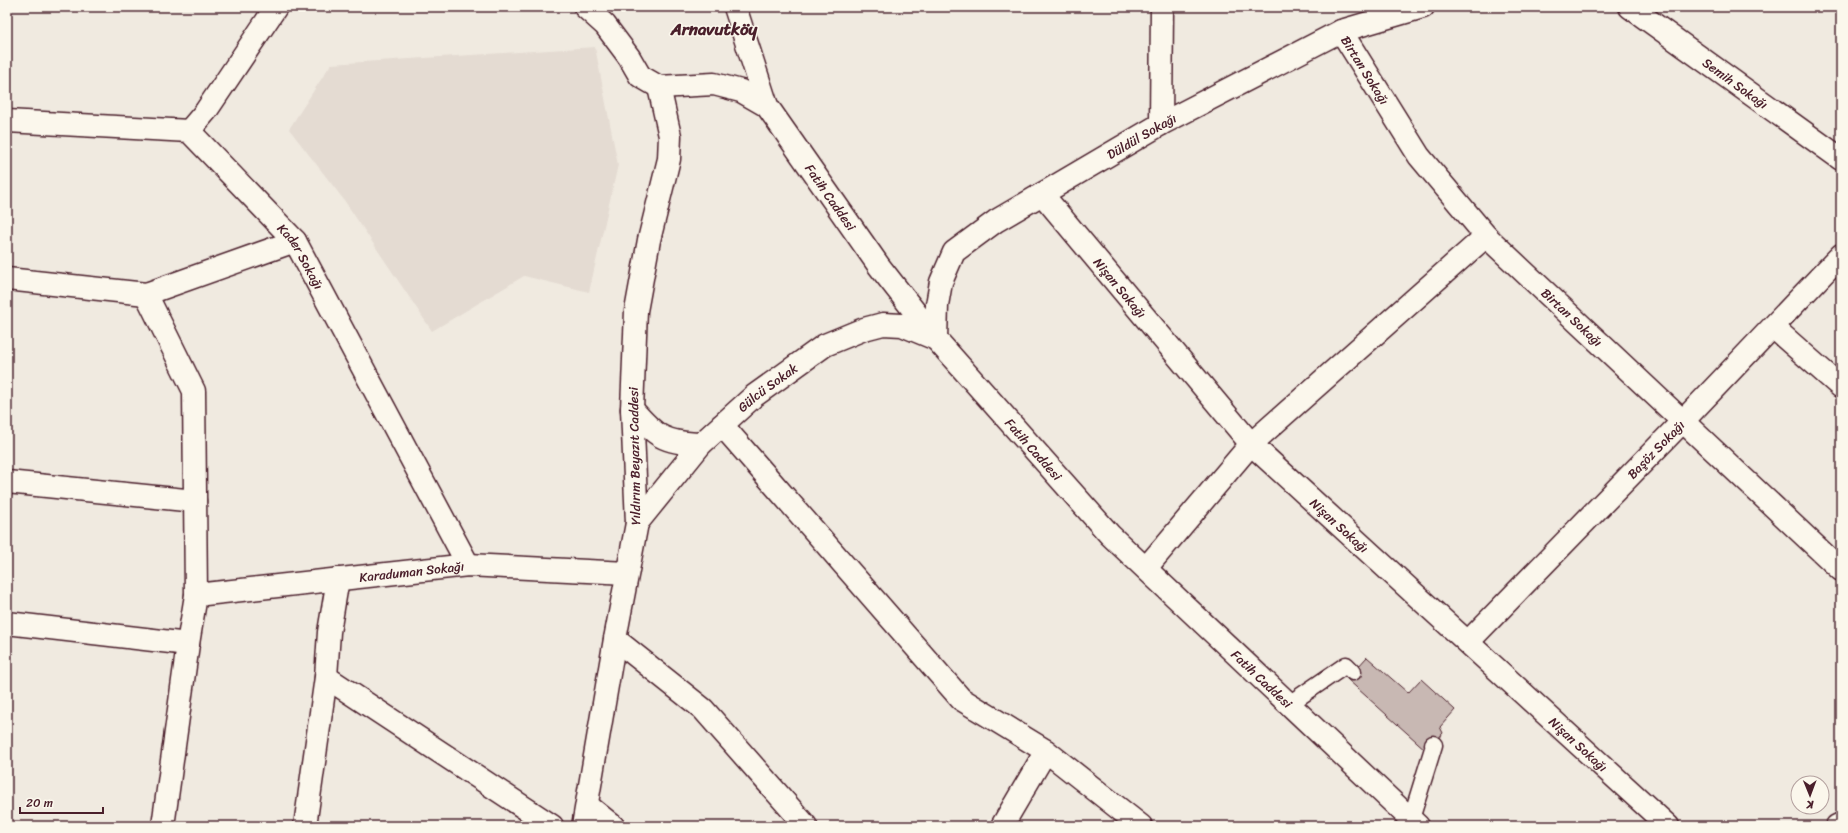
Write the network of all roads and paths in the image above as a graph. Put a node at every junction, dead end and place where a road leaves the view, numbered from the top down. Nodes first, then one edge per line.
1 (276, 7) edge
2 (585, 7) edge
3 (735, 7) edge
4 (1162, 7) edge
5 (1423, 7) edge
6 (1630, 7) edge
7 (1341, 31) junction
8 (659, 87) junction
9 (767, 106) junction
10 (7, 121) edge
11 (1161, 124) junction
12 (190, 131) junction
13 (1841, 159) edge
14 (1042, 194) junction
15 (1486, 236) junction
16 (295, 241) junction
17 (1841, 255) edge
18 (7, 279) edge
19 (146, 294) junction
20 (1773, 326) junction
21 (936, 339) junction
22 (1841, 387) edge
23 (632, 409) junction
24 (1682, 422) junction
25 (722, 425) junction
26 (701, 444) junction
27 (1251, 444) junction
28 (7, 482) edge
29 (195, 501) junction
30 (637, 523) junction
31 (468, 565) junction
32 (1146, 568) junction
33 (1841, 570) edge
34 (627, 573) junction
35 (338, 579) junction
36 (196, 595) junction
37 (7, 623) edge
38 (615, 639) junction
39 (1468, 642) junction
40 (188, 644) junction
41 (1353, 672) dead end
42 (326, 677) junction
43 (1290, 704) junction
44 (1433, 744) dead end
45 (1046, 751) junction
46 (585, 816) edge
47 (1415, 822) edge
48 (1841, 824) edge
49 (163, 826) edge
50 (305, 826) edge
51 (552, 826) edge
52 (613, 826) edge
53 (806, 826) edge
54 (1002, 826) edge
55 (1141, 826) edge
56 (1668, 826) edge
57 (1837, 826) edge

1 - 12 street
2 - 8 street
3 - 9 street, Fatih Caddesi
4 - 11 street
5 - 7 street, Düldül Sokağı
6 - 13 street, Semih Sokağı
7 - 11 street, Düldül Sokağı
7 - 15 street, Birtan Sokağı
8 - 9 street
8 - 23 street, Yıldırım Beyazıt Caddesi
9 - 21 street, Fatih Caddesi
10 - 12 street
11 - 14 street, Düldül Sokağı
12 - 16 street, Kader Sokağı
14 - 21 street, Düldül Sokağı
14 - 27 street, Nişan Sokağı
15 - 24 street, Birtan Sokağı
15 - 27 street
16 - 19 street
16 - 31 street, Kader Sokağı
17 - 20 street, Başöz Sokağı
18 - 19 street
19 - 29 street
20 - 22 street
20 - 24 street, Başöz Sokağı
21 - 25 street, Gülcü Sokak
21 - 32 street, Fatih Caddesi
23 - 26 street
23 - 30 street, Yıldırım Beyazıt Caddesi
24 - 33 street, Birtan Sokağı
24 - 39 street, Başöz Sokağı
25 - 26 street, Gülcü Sokak
25 - 45 street
26 - 30 street, Gülcü Sokak
27 - 32 street
27 - 39 street, Nişan Sokağı
28 - 29 street
29 - 36 street
30 - 34 street, Yıldırım Beyazıt Caddesi
31 - 34 street, Karaduman Sokağı
31 - 35 street, Karaduman Sokağı
32 - 43 street, Fatih Caddesi
34 - 38 street, Yıldırım Beyazıt Caddesi
35 - 36 street, Karaduman Sokağı
35 - 42 street
36 - 40 street
37 - 40 street
38 - 46 street, Yıldırım Beyazıt Caddesi
38 - 53 street
39 - 56 street, Nişan Sokağı
40 - 49 street
41 - 43 lane
42 - 50 street
42 - 51 street
43 - 47 street, Fatih Caddesi
44 - 47 lane
45 - 54 street
45 - 55 street
46 - 52 street
48 - 57 street

